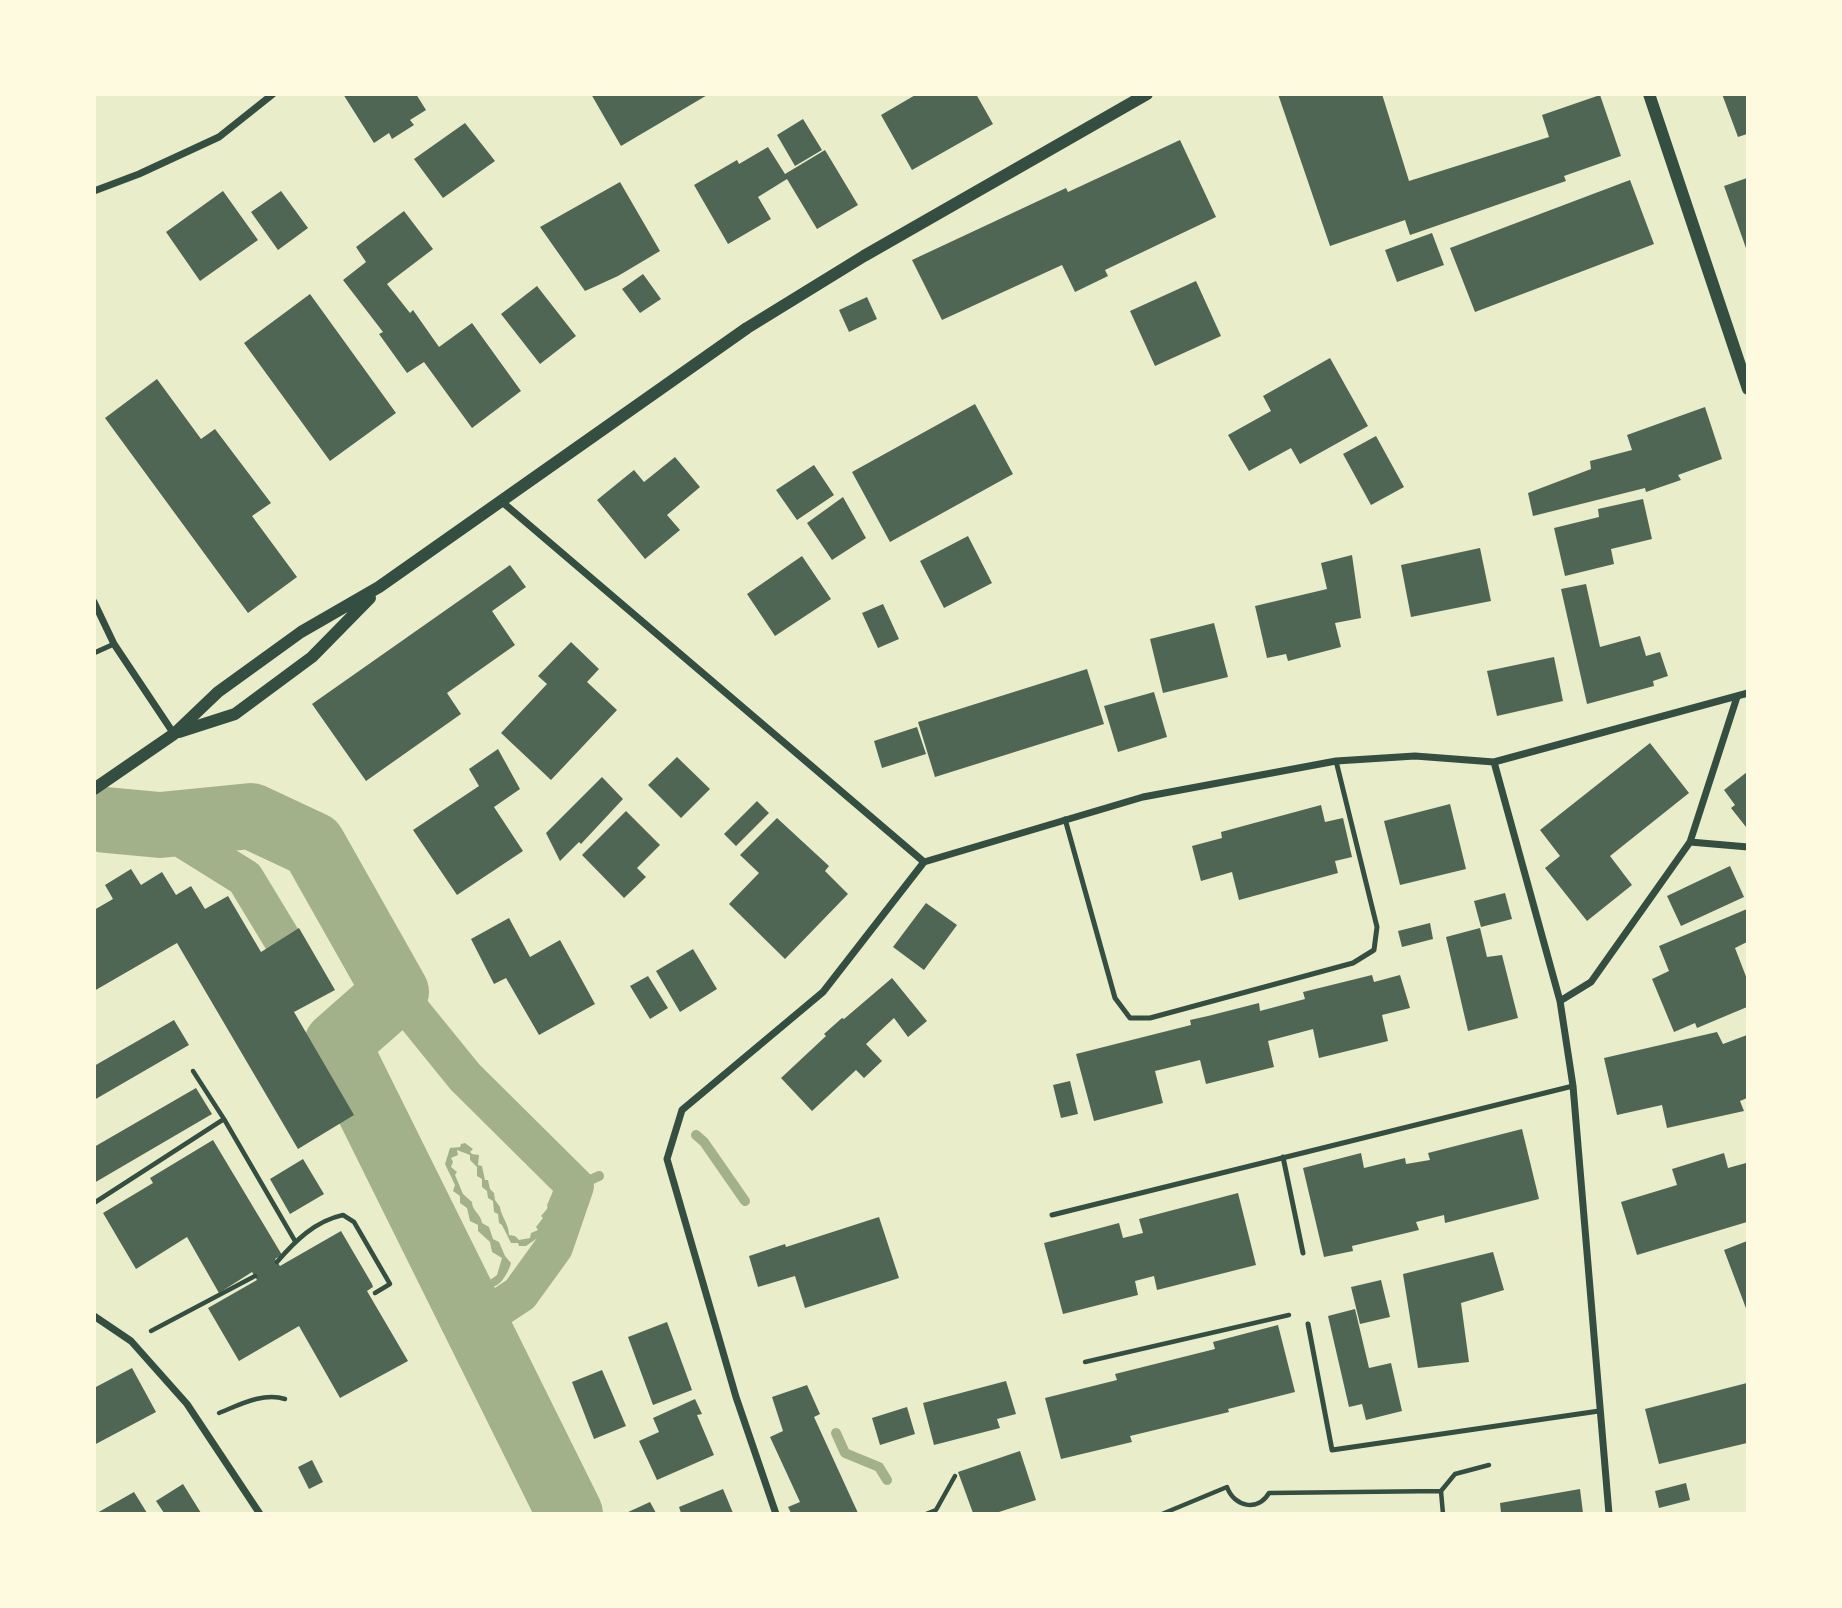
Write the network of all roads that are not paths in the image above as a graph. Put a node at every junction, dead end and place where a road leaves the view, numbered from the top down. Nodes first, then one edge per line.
1 (274, 94) edge
2 (1147, 94) edge
3 (1649, 94) edge
4 (94, 191) edge
5 (1748, 389) edge
6 (501, 500) junction
7 (379, 587) junction
8 (94, 602) edge
9 (114, 644) junction
10 (94, 653) edge
11 (1748, 693) edge
12 (1737, 697) junction
13 (174, 734) junction
14 (1336, 761) junction
15 (1494, 762) junction
16 (94, 789) edge
17 (1065, 819) junction
18 (1690, 842) junction
19 (1748, 847) edge
20 (924, 862) junction
21 (1560, 1001) junction
22 (1573, 1086) junction
23 (1283, 1157) junction
24 (1052, 1215) dead end
25 (1303, 1253) dead end
26 (94, 1316) edge
27 (1308, 1324) road end
28 (1599, 1411) junction
29 (260, 1514) edge
30 (776, 1514) edge
31 (1609, 1514) edge

1 - 4 street
2 - 6 street
3 - 5 street
6 - 7 street
6 - 20 street
7 - 13 street
7 - 13 street
8 - 9 street
9 - 10 lane
9 - 13 street
11 - 12 street
12 - 15 street
12 - 18 street
13 - 16 street
14 - 15 street
14 - 17 street
14 - 17 lane
15 - 21 street
17 - 20 street
18 - 19 street
18 - 21 street
20 - 30 street
21 - 22 street
22 - 23 lane
22 - 28 street
23 - 24 lane
23 - 25 lane
26 - 29 street
27 - 28 lane
28 - 31 street

